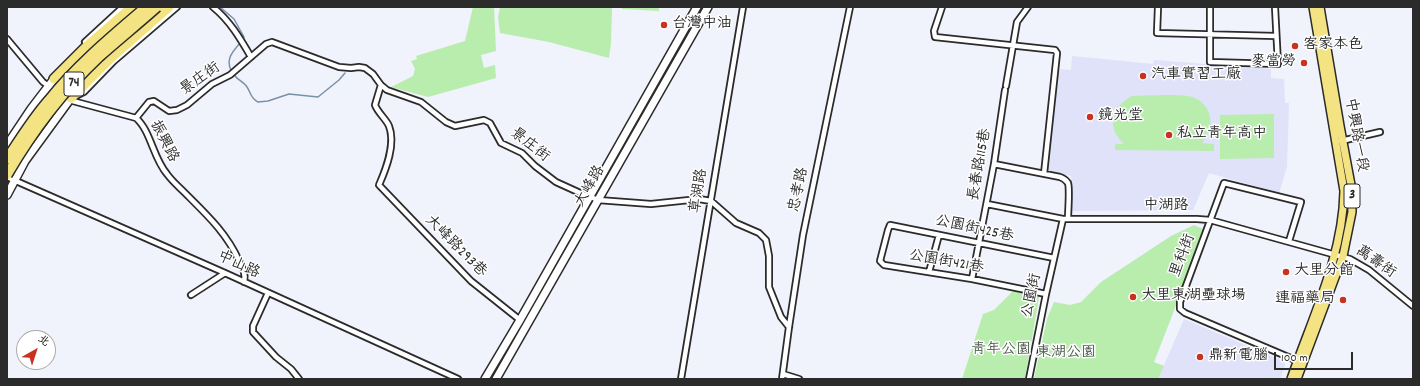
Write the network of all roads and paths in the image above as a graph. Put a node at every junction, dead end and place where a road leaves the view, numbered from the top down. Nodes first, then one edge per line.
1 (123, 7) edge
2 (132, 7) edge
3 (142, 7) edge
4 (146, 7) edge
5 (158, 7) edge
6 (169, 7) edge
7 (176, 7) edge
8 (213, 7) edge
9 (697, 7) edge
10 (708, 7) edge
11 (743, 7) edge
12 (850, 7) edge
13 (942, 7) edge
14 (1028, 7) edge
15 (1158, 7) edge
16 (1210, 7) edge
17 (1275, 7) edge
18 (1313, 7) edge
19 (1320, 7) edge
20 (1210, 34) junction
21 (1276, 36) junction
22 (7, 39) edge
23 (1014, 45) junction
24 (251, 57) junction
25 (51, 83) junction
26 (381, 85) junction
27 (70, 99) junction
28 (136, 118) junction
29 (1380, 132) dead end
30 (1339, 141) junction
31 (7, 145) edge
32 (7, 159) edge
33 (994, 164) junction
34 (1044, 174) junction
35 (9, 178) edge
36 (7, 186) edge
37 (7, 195) edge
38 (590, 196) junction
39 (598, 200) junction
40 (711, 201) junction
41 (987, 204) junction
42 (1066, 219) junction
43 (1210, 220) junction
44 (890, 225) joint
45 (938, 235) junction
46 (1289, 241) junction
47 (978, 243) junction
48 (1339, 255) junction
49 (1054, 258) junction
50 (929, 272) junction
51 (225, 273) junction
52 (972, 279) junction
53 (244, 282) junction
54 (268, 293) junction
55 (1046, 294) junction
56 (191, 295) dead end
57 (1413, 306) edge
58 (520, 320) junction
59 (789, 327) junction
60 (1300, 362) junction
61 (783, 377) edge
62 (298, 379) edge
63 (458, 379) edge
64 (485, 379) edge
65 (496, 379) edge
66 (681, 379) edge
67 (798, 379) edge
68 (1029, 379) edge
69 (1291, 379) edge
70 (1297, 379) edge

1 - 25 street
2 - 25 highway
3 - 25 street
4 - 32 highway, 74, bridge
5 - 27 street
5 - 35 highway, 74, bridge
6 - 27 highway
7 - 27 street
8 - 24 street
9 - 38 street, 大峰路
10 - 39 street, 大峰路
11 - 40 street, 草湖路
12 - 59 street, 忠孝路
13 - 23 street
14 - 23 street, 長春路115巷
15 - 20 street
16 - 20 street
17 - 21 street
18 - 30 main road, 中興路一段 / 3
19 - 30 main road, 中興路一段 / 3
20 - 21 street
20 - 21 street
22 - 25 street, 振興路
23 - 33 street, 長春路115巷
23 - 34 street
24 - 26 street, 景庄街
24 - 28 street, 景庄街
25 - 27 street, 振興路
25 - 31 street
26 - 38 street, 景庄街
26 - 58 street, 大峰路293巷
27 - 28 street, 振興路
27 - 35 street
28 - 53 street, 振興路
29 - 30 street
30 - 48 main road, 中興路一段 / 3
33 - 34 street
33 - 41 street, 長春路115巷
34 - 42 street, 公園街
35 - 36 street
35 - 37 street
35 - 51 street, 中山路
38 - 39 street, 景庄街
38 - 58 street, 大峰路
39 - 40 street, 景庄街
39 - 65 street, 大峰路
40 - 59 street
40 - 66 street, 草湖路
41 - 42 street, 中湖路
41 - 47 street, 長春路115巷
42 - 43 street, 中湖路
42 - 49 street, 公園街
43 - 46 street, 中湖路
43 - 46 street
43 - 60 street, 里科街
44 - 45 street, 公園街425巷
44 - 50 street, 公園街421巷
45 - 47 street, 公園街425巷
45 - 50 street
46 - 48 street, 中湖路
47 - 49 street, 公園街425巷
47 - 52 street, 長春路115巷
48 - 57 street, 萬壽街
48 - 60 main road, 中興路一段 / 3
49 - 55 street, 公園街
50 - 52 street, 公園街421巷
51 - 53 street, 中山路
51 - 56 street
52 - 55 street, 公園街421巷
53 - 54 street, 中山路
54 - 62 street
54 - 63 street, 中山路
55 - 68 street, 公園街
58 - 64 street, 大峰路
59 - 61 street, 忠孝路
60 - 69 main road, 中興路一段 / 3
60 - 70 main road, 中興路一段 / 3
61 - 67 street

